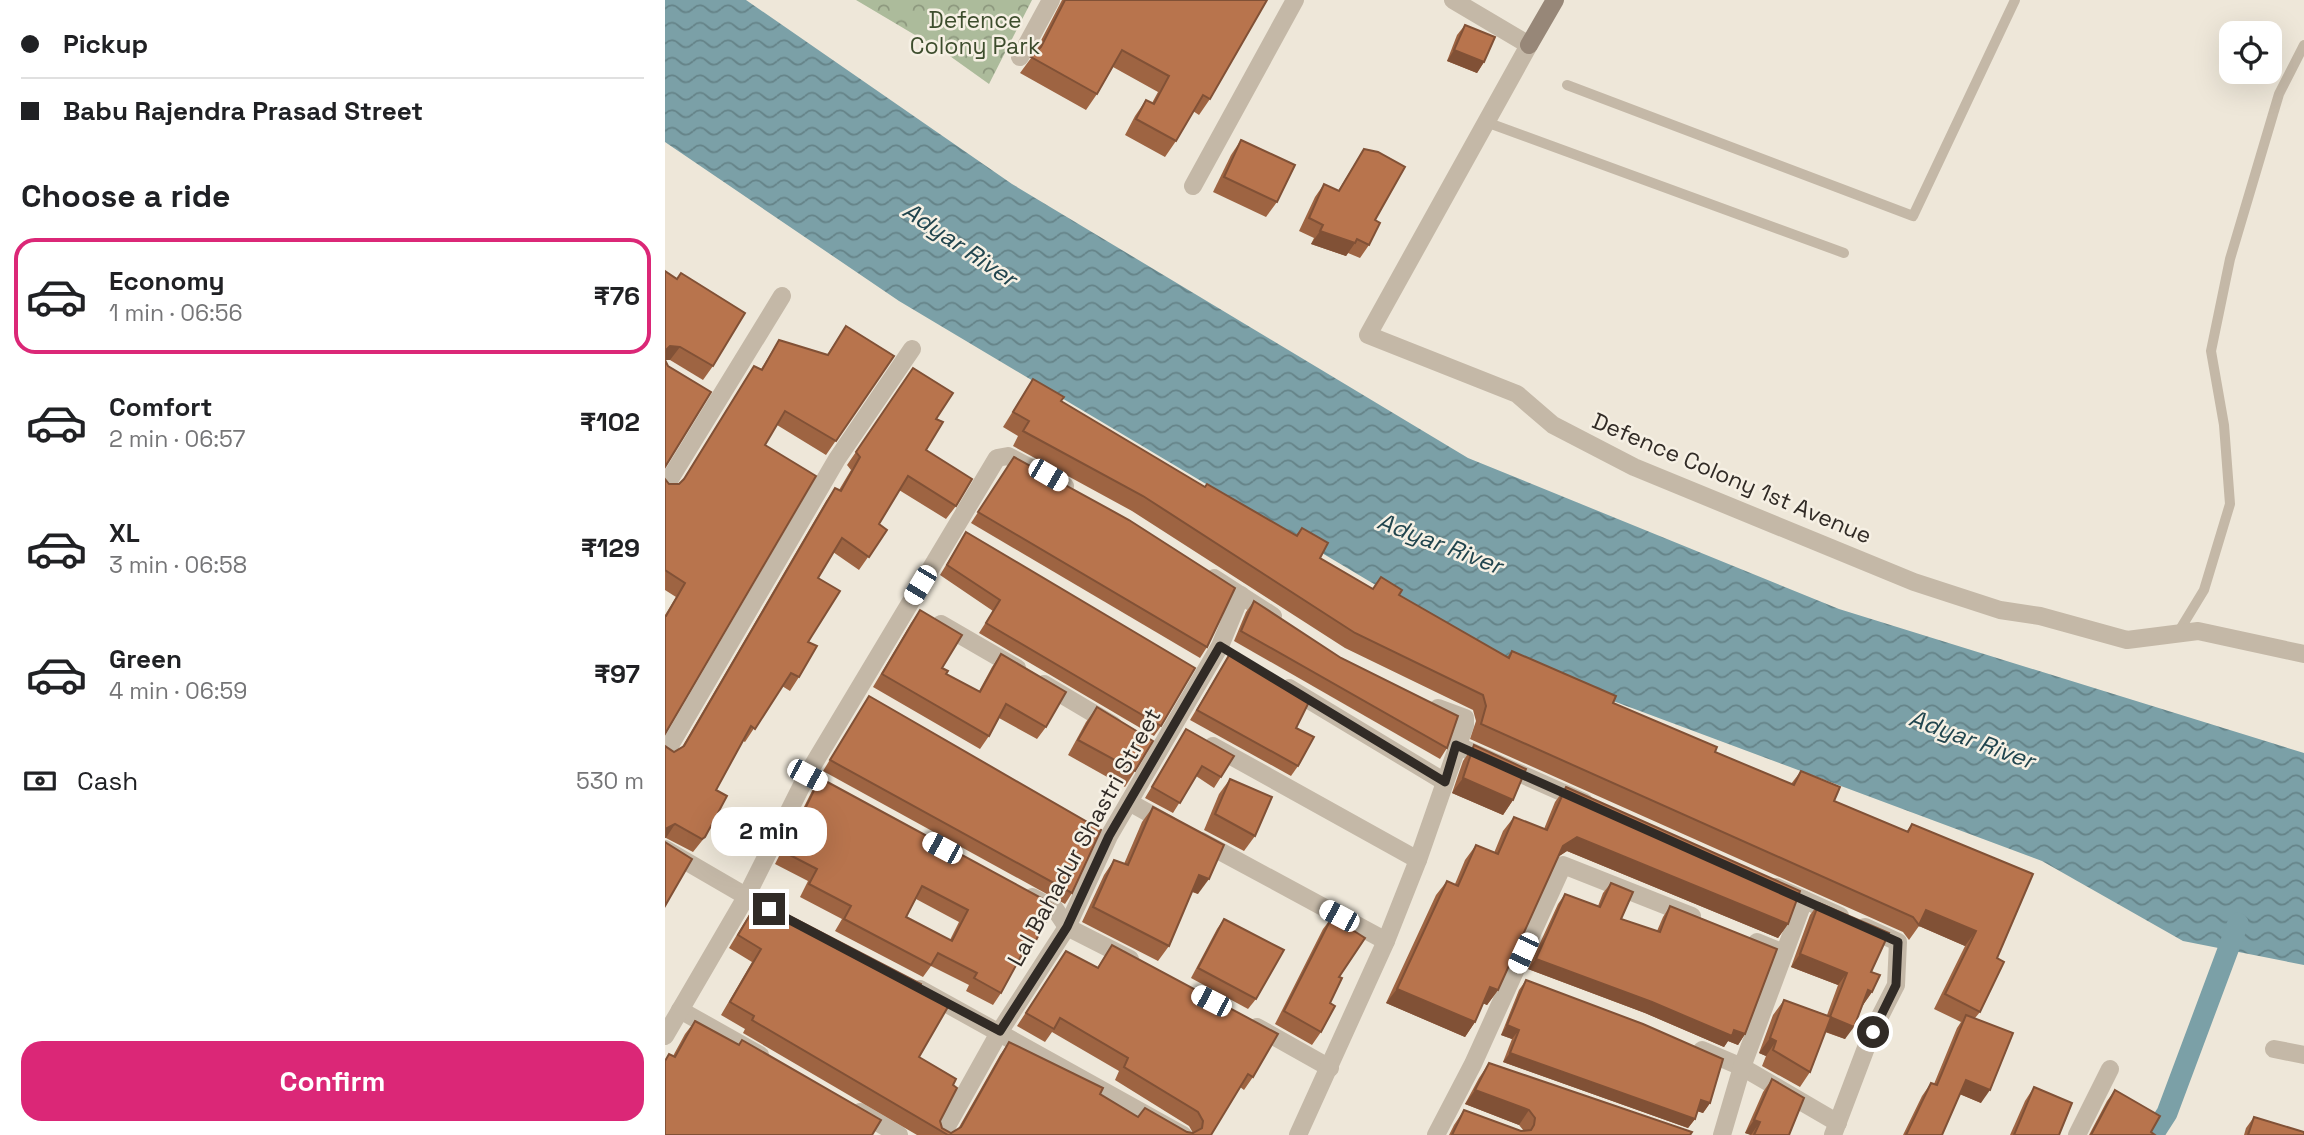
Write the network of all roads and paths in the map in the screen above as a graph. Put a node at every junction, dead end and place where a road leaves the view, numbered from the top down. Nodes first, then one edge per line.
1 (1051, 0) edge
2 (1295, 0) edge
3 (1453, 0) edge
4 (1555, 0) edge
5 (2015, 0) edge
6 (1529, 45) junction
7 (2304, 45) edge
8 (1020, 57) dead end
9 (1567, 85) dead end
10 (1486, 122) junction
11 (1193, 186) dead end
12 (1844, 253) dead end
13 (782, 296) dead end
14 (912, 349) dead end
15 (697, 389) edge
16 (718, 402) junction
17 (665, 487) edge
18 (1083, 496) edge
19 (1195, 565) edge
20 (1241, 595) junction
21 (908, 604) junction
22 (1284, 623) edge
23 (2176, 636) junction
24 (2304, 654) edge
25 (1268, 675) edge
26 (1426, 701) edge
27 (1186, 730) junction
28 (1145, 744) junction
29 (1456, 745) junction
30 (665, 754) edge
31 (1445, 782) junction
32 (1129, 802) junction
33 (1605, 811) edge
34 (665, 849) edge
35 (1418, 860) junction
36 (1754, 878) edge
37 (1020, 890) edge
38 (746, 897) junction
39 (1804, 900) junction
40 (770, 910) edge
41 (1706, 922) edge
42 (1067, 927) junction
43 (1745, 937) edge
44 (1386, 941) junction
45 (1784, 953) junction
46 (1151, 970) edge
47 (903, 980) edge
48 (680, 1010) junction
49 (1247, 1021) edge
50 (1000, 1031) junction
51 (665, 1036) edge
52 (1691, 1045) edge
53 (2274, 1049) dead end
54 (2304, 1055) edge
55 (780, 1066) edge
56 (1330, 1068) junction
57 (1742, 1068) junction
58 (2110, 1069) dead end
59 (840, 1101) edge
60 (1448, 1110) junction
61 (1470, 1118) edge
62 (1835, 1129) edge
63 (899, 1135) edge
64 (942, 1135) edge
65 (1184, 1135) edge
66 (1298, 1135) edge
67 (1436, 1135) edge
68 (1722, 1135) edge
69 (2077, 1135) edge

1 - 8 street
2 - 11 street
3 - 6 street
4 - 6 street, Defence Colony 1st Avenue
5 - 9 lane
6 - 10 street, Defence Colony 1st Avenue
7 - 23 lane
10 - 12 lane
10 - 23 street, Defence Colony 1st Avenue
13 - 16 street
14 - 30 street
15 - 16 street
16 - 17 street
18 - 21 street
19 - 20 street
20 - 22 street
20 - 27 street, Lal Bahadur Shastri Street
21 - 28 street
21 - 38 street
23 - 24 street, Defence Colony 1st Avenue
25 - 31 street
26 - 29 street
27 - 28 street, Lal Bahadur Shastri Street
27 - 35 street
28 - 32 street, Lal Bahadur Shastri Street
29 - 31 street
29 - 33 street
31 - 35 street
32 - 42 street, Lal Bahadur Shastri Street
32 - 44 street
34 - 38 street
35 - 44 street
36 - 39 street
37 - 42 street
38 - 40 street
38 - 48 street
39 - 45 street
39 - 62 street
41 - 60 street
42 - 46 street
42 - 50 street, Lal Bahadur Shastri Street
43 - 45 street
44 - 56 street
45 - 57 street
47 - 50 street
48 - 51 street
48 - 55 street
49 - 56 street
50 - 64 street, Lal Bahadur Shastri Street
50 - 65 street
52 - 57 street
53 - 54 street
56 - 66 street
57 - 62 street
57 - 68 street
58 - 69 street
59 - 63 street
60 - 61 street
60 - 67 street

